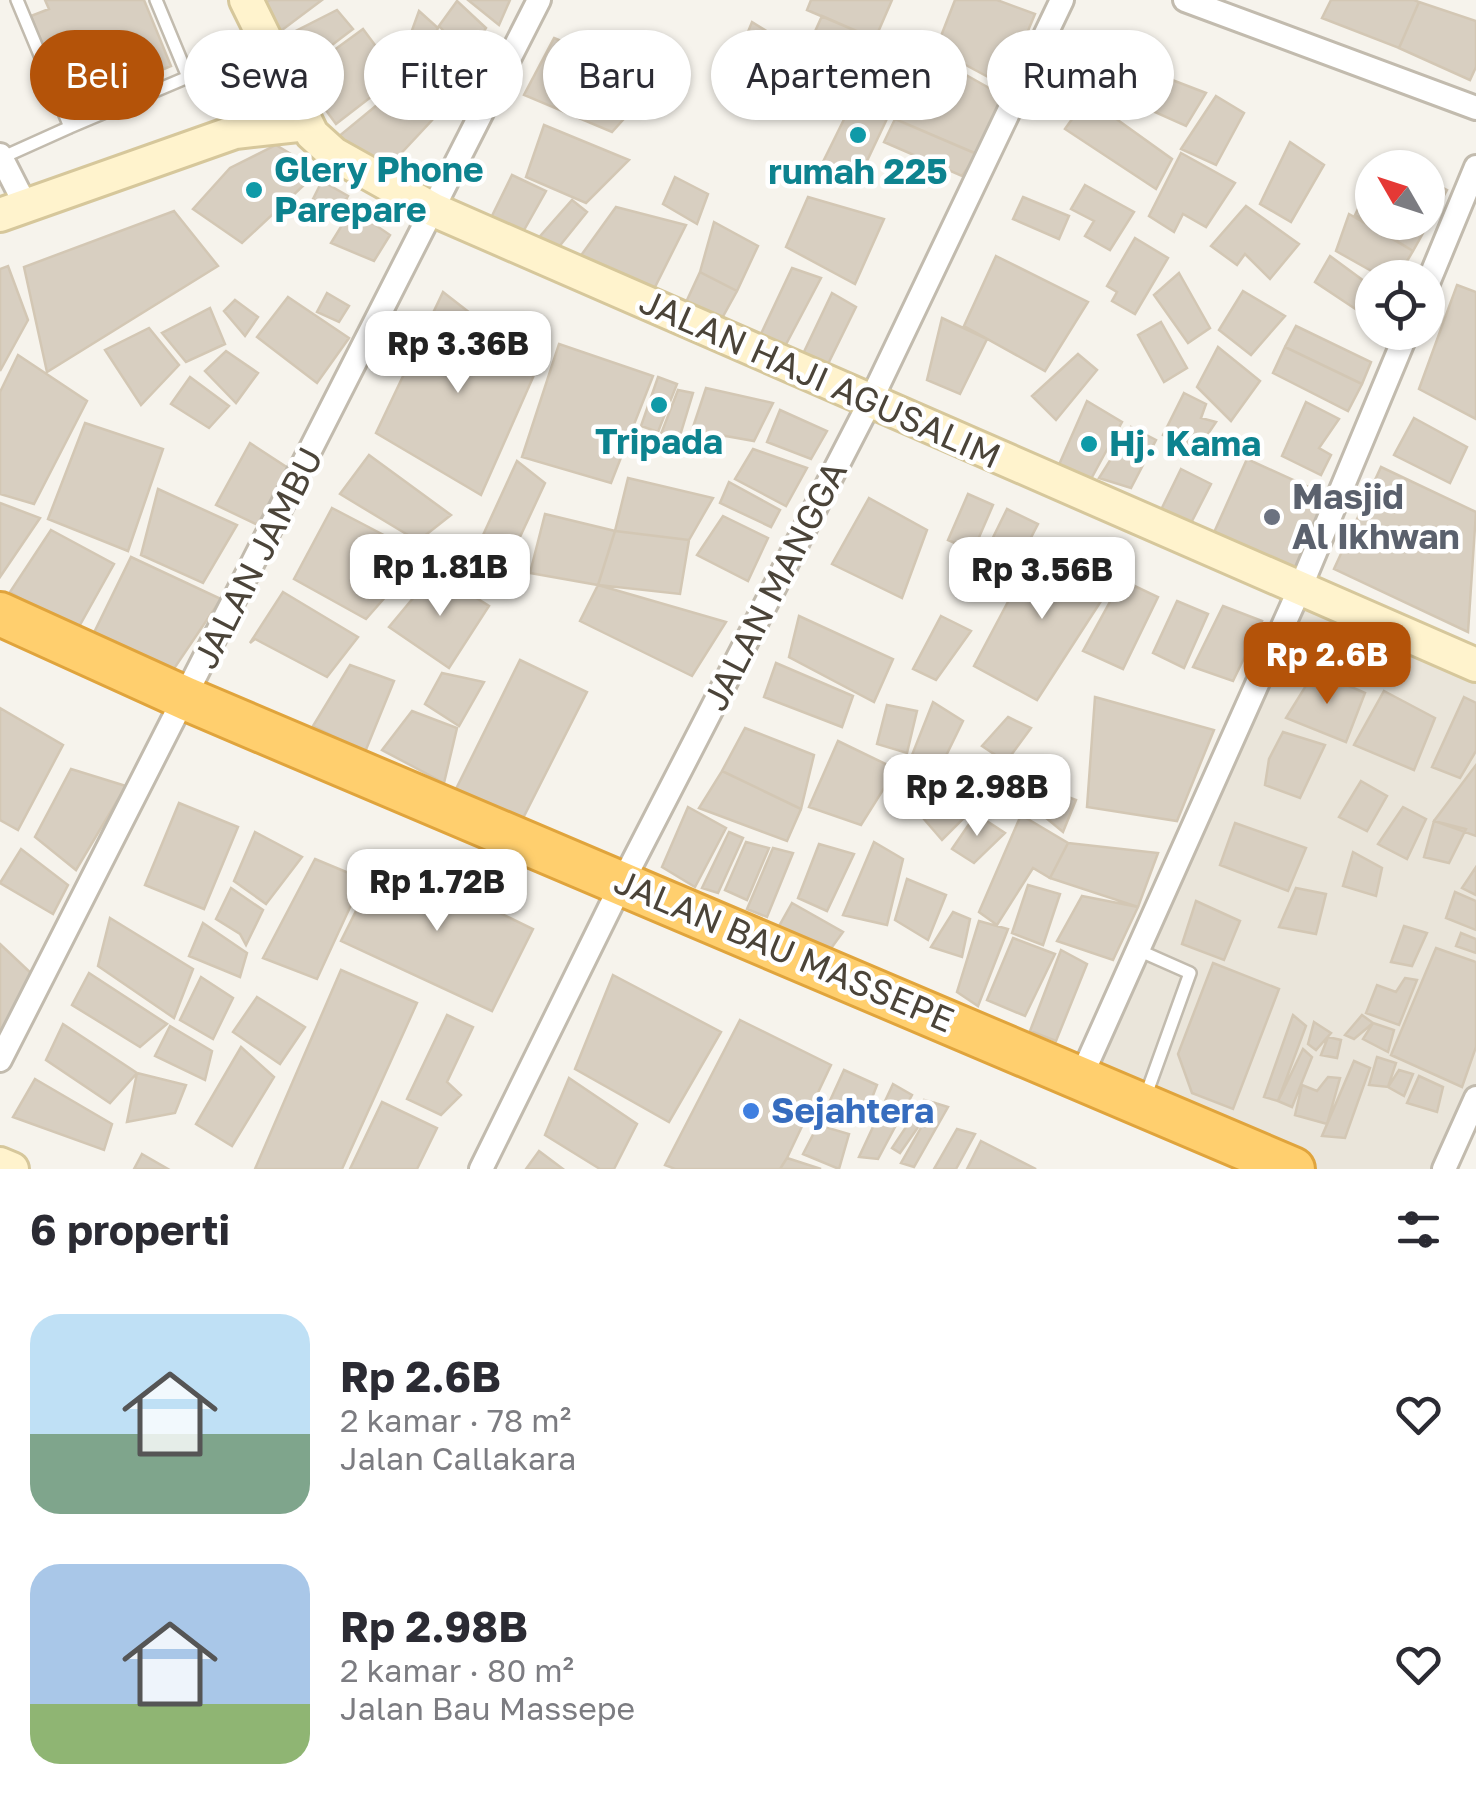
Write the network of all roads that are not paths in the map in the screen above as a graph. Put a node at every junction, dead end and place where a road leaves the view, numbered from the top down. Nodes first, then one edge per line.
1 (17, 0) edge
2 (156, 0) edge
3 (246, 0) edge
4 (539, 0) edge
5 (1062, 0) edge
6 (1185, 0) edge
7 (259, 30) edge
8 (184, 67) edge
9 (184, 79) edge
10 (1476, 108) edge
11 (244, 120) edge
12 (305, 120) edge
13 (307, 124) junction
14 (70, 127) junction
15 (235, 132) junction
16 (1, 157) edge
17 (1476, 166) edge
18 (12, 210) edge
19 (434, 210) junction
20 (1437, 260) edge
21 (1398, 350) edge
22 (870, 402) junction
23 (1300, 586) junction
24 (0, 614) edge
25 (1476, 665) edge
26 (187, 699) junction
27 (622, 883) junction
28 (1138, 950) junction
29 (0, 1060) edge
30 (1082, 1077) junction
31 (1476, 1098) edge
32 (1142, 1104) junction
33 (0, 1164) edge
34 (12, 1169) edge
35 (481, 1169) edge
36 (1293, 1169) edge
37 (1444, 1169) edge

1 - 14 lane
2 - 8 lane
3 - 7 street, JALAN HAJI AGUSALIM
4 - 19 street, JALAN JAMBU
5 - 22 street, JALAN MANGGA
6 - 10 street
9 - 14 lane
11 - 15 street
12 - 13 street, JALAN HAJI AGUSALIM
13 - 15 street
13 - 19 street, JALAN HAJI AGUSALIM
14 - 16 lane
15 - 18 street
16 - 18 street
17 - 20 street
19 - 22 street, JALAN HAJI AGUSALIM
19 - 26 street, JALAN JAMBU
21 - 23 street
22 - 23 street, JALAN HAJI AGUSALIM
22 - 27 street, JALAN MANGGA
23 - 25 street, JALAN HAJI AGUSALIM
23 - 28 street
24 - 26 highway, JALAN BAU MASSEPE
26 - 27 highway, JALAN BAU MASSEPE
26 - 29 street, JALAN JAMBU
27 - 30 highway, JALAN BAU MASSEPE
27 - 35 street, JALAN MANGGA
28 - 30 street
28 - 32 lane
30 - 32 highway, JALAN BAU MASSEPE
31 - 37 street
32 - 36 highway, JALAN BAU MASSEPE
33 - 34 street

